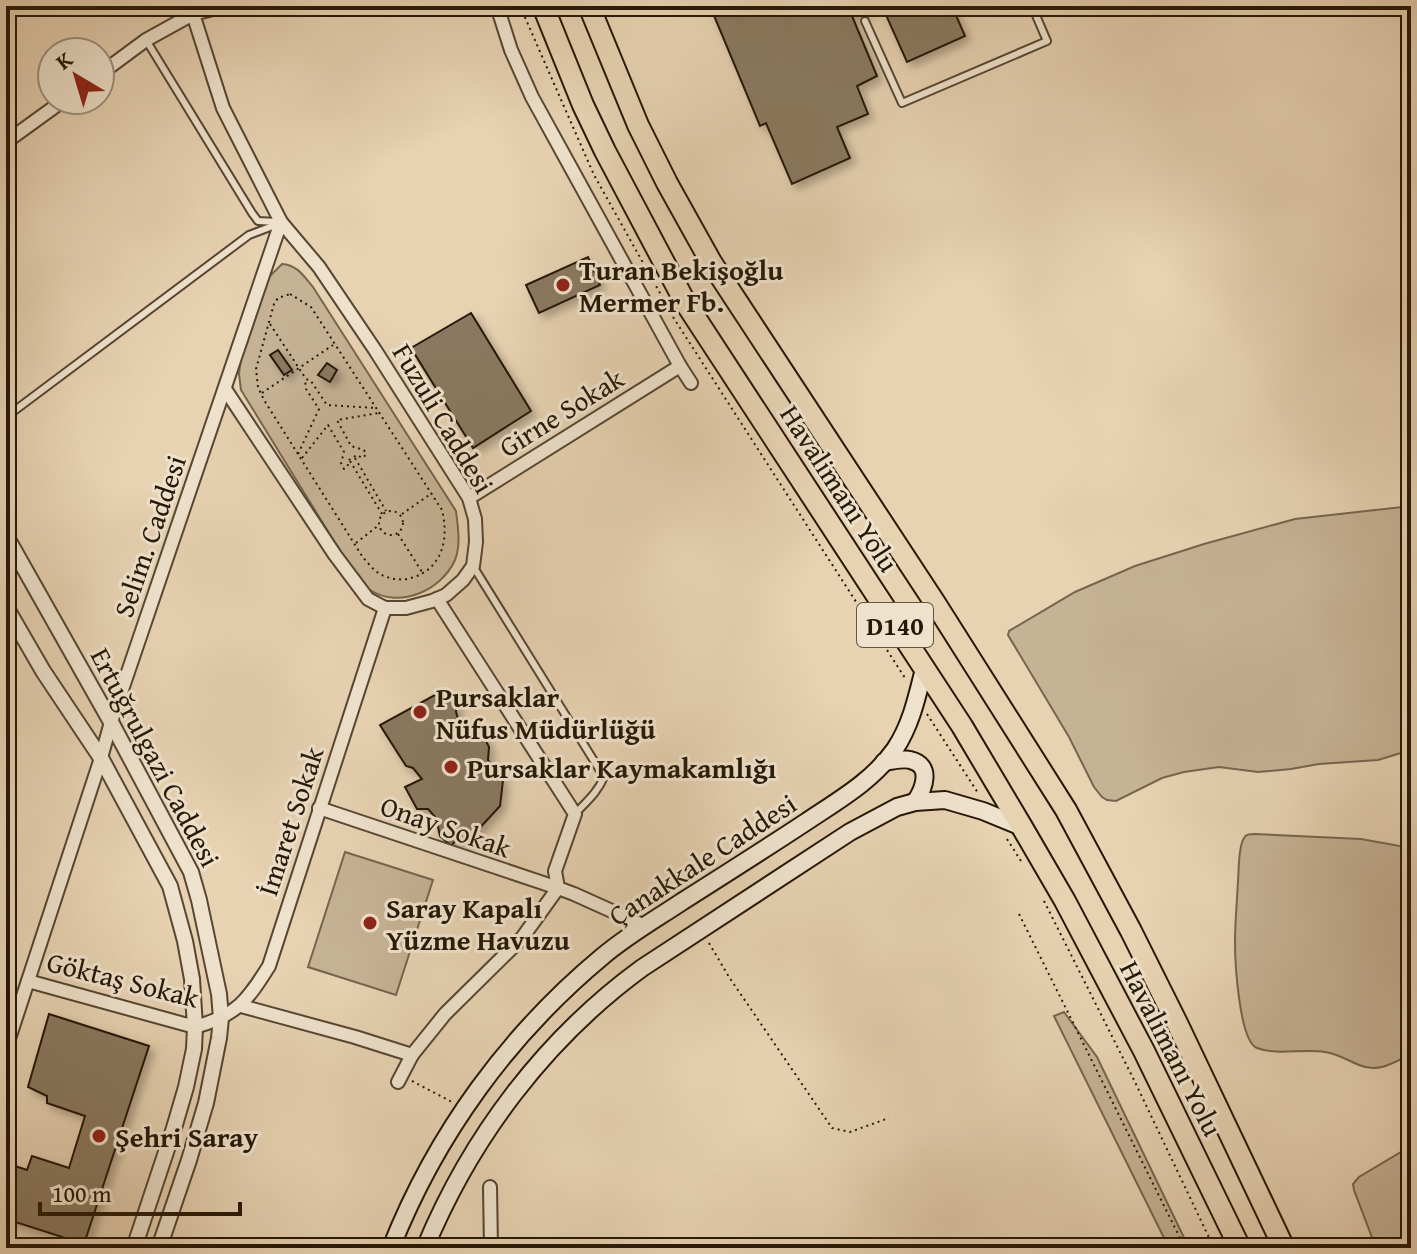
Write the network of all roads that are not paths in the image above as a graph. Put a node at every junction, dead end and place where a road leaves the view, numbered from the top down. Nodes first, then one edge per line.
1 (225, 6) edge
2 (497, 6) edge
3 (543, 6) edge
4 (589, 6) edge
5 (1032, 6) edge
6 (193, 10) edge
7 (865, 21) dead end
8 (146, 40) junction
9 (116, 62) edge
10 (42, 116) edge
11 (6, 142) edge
12 (281, 222) junction
13 (680, 366) junction
14 (691, 383) dead end
15 (225, 389) junction
16 (6, 417) edge
17 (469, 498) junction
18 (6, 536) edge
19 (473, 566) junction
20 (437, 599) junction
21 (6, 607) edge
22 (385, 608) junction
23 (924, 669) junction
24 (111, 722) junction
25 (101, 758) junction
26 (884, 762) junction
27 (915, 802) junction
28 (319, 808) junction
29 (575, 814) junction
30 (1015, 834) junction
31 (558, 888) junction
32 (645, 926) junction
33 (28, 981) junction
34 (241, 1006) junction
35 (208, 1023) junction
36 (6, 1048) edge
37 (412, 1055) junction
38 (400, 1079) road end
39 (490, 1187) dead end
40 (134, 1248) edge
41 (159, 1248) edge
42 (391, 1248) edge
43 (425, 1248) edge
44 (491, 1248) edge
45 (1240, 1248) edge
46 (1284, 1248) edge

1 - 6 street
2 - 13 street
3 - 23 highway, Havalimanı Yolu / D140
4 - 46 highway, Havalimanı Yolu / D140
5 - 7 lane
6 - 8 street
6 - 12 street, Fuzuli Caddesi
8 - 9 street
8 - 12 lane
10 - 11 street
12 - 15 street, Selim. Caddesi
12 - 16 lane
12 - 17 street, Fuzuli Caddesi
13 - 14 street
13 - 17 street, Girne Sokak
15 - 22 street
15 - 24 street, Selim. Caddesi
17 - 19 street, Fuzuli Caddesi
18 - 24 street, Ertuğrulgazi Caddesi
19 - 20 street
19 - 29 lane
20 - 22 street
20 - 29 street
21 - 25 street, Ertuğrulgazi Caddesi
22 - 28 street, İmaret Sokak
23 - 26 main road, Çanakkale Caddesi
23 - 30 highway, Havalimanı Yolu / D140
24 - 25 street, Selim. Caddesi
24 - 35 street, Ertuğrulgazi Caddesi
25 - 33 street, Selim. Caddesi
25 - 35 street, Ertuğrulgazi Caddesi
26 - 27 main road
26 - 32 main road, Çanakkale Caddesi
27 - 30 main road, Çanakkale Caddesi
27 - 43 main road, Çanakkale Caddesi
28 - 31 street, Onay Sokak
28 - 34 street, İmaret Sokak
29 - 31 street
30 - 45 highway, Havalimanı Yolu / D140
31 - 32 street, Onay Sokak
31 - 37 street
32 - 42 main road, Çanakkale Caddesi
33 - 35 street, Göktaş Sokak
33 - 36 street, Selim. Caddesi
34 - 35 street, İmaret Sokak
34 - 37 street
35 - 40 street, Ertuğrulgazi Caddesi
35 - 41 street, Ertuğrulgazi Caddesi
37 - 38 street
39 - 44 street

